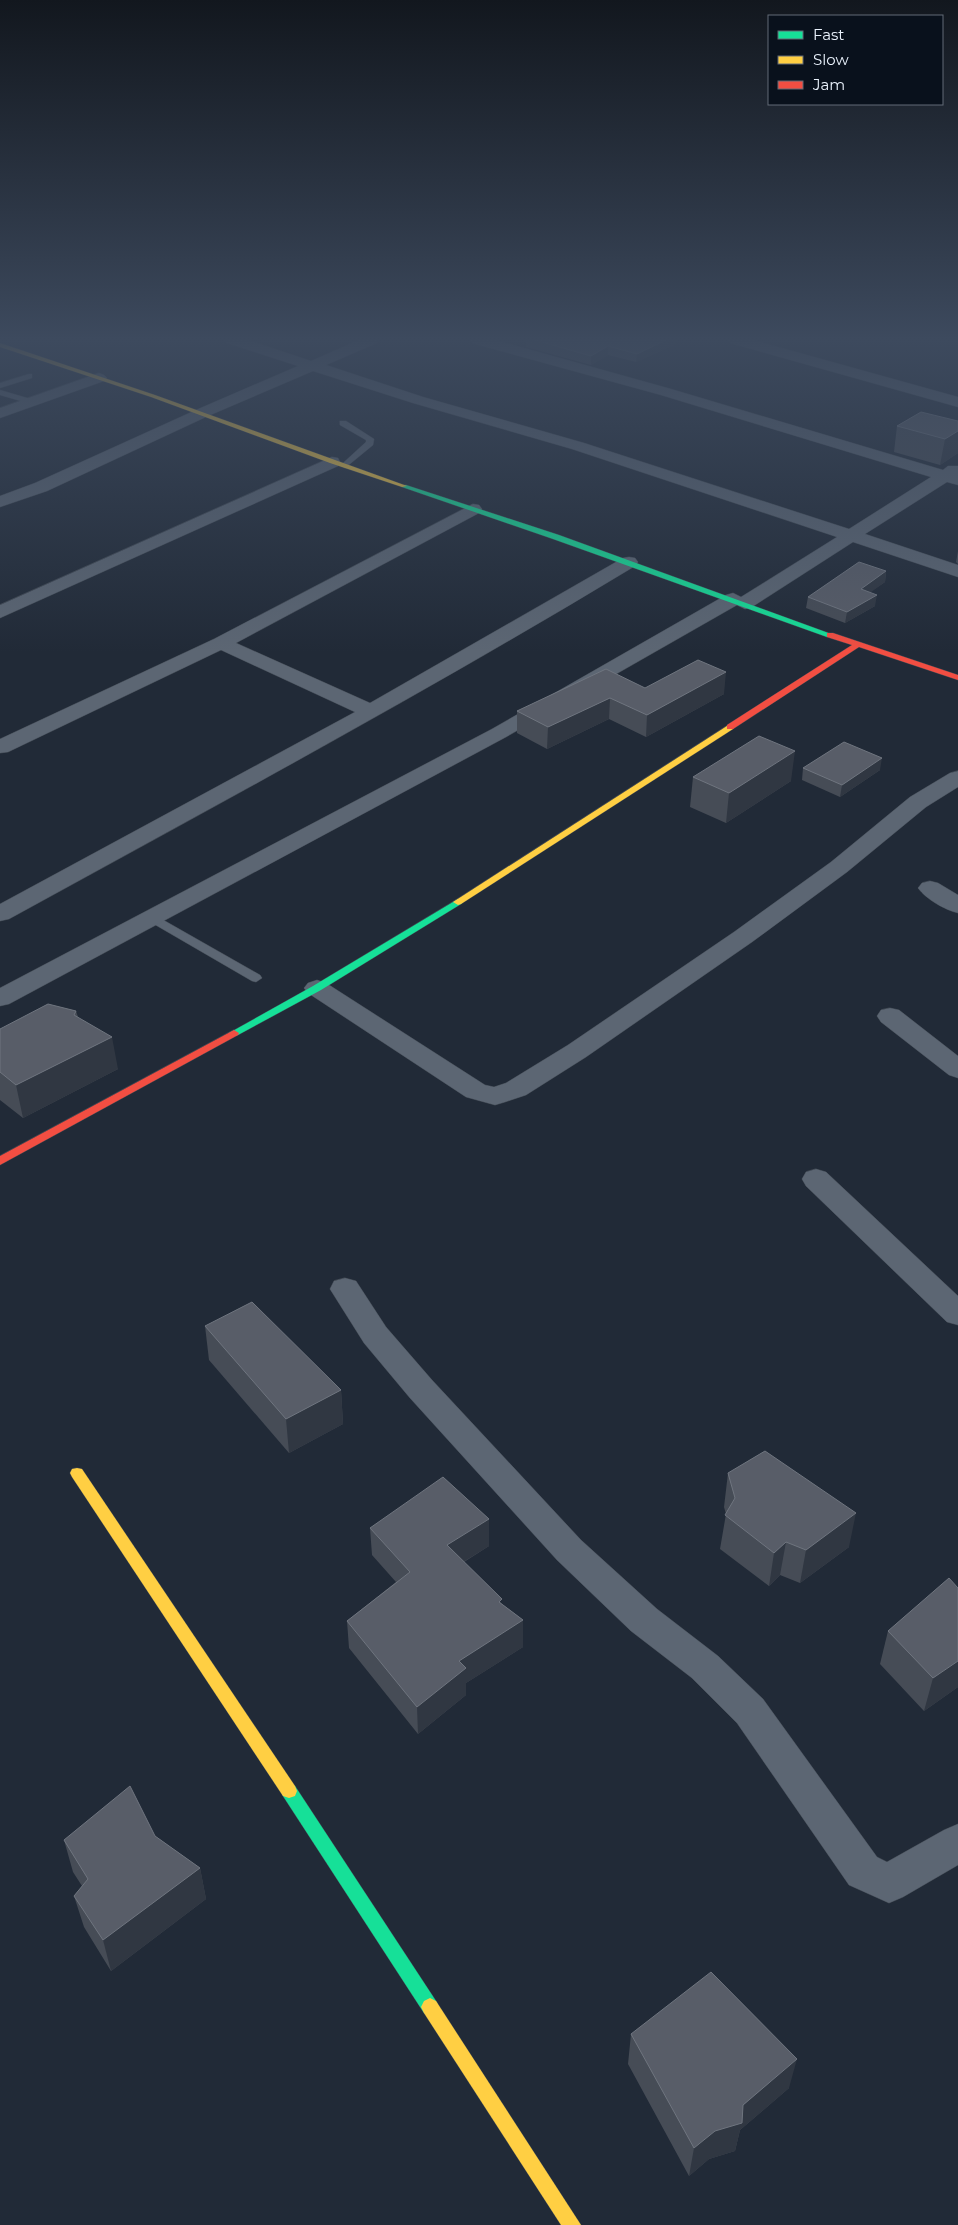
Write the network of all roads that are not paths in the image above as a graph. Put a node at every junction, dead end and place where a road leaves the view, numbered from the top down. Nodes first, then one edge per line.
1 (134, 444) edge
2 (284, 444) edge
3 (367, 444) edge
4 (570, 444) edge
5 (848, 444) edge
6 (338, 464) junction
7 (954, 474) edge
8 (0, 502) edge
9 (473, 509) junction
10 (852, 535) junction
11 (629, 562) junction
12 (958, 571) edge
13 (739, 601) junction
14 (0, 612) edge
15 (220, 644) junction
16 (857, 645) junction
17 (958, 678) edge
18 (372, 712) junction
19 (0, 747) edge
20 (958, 778) edge
21 (930, 888) dead end
22 (958, 906) edge
23 (0, 914) edge
24 (151, 917) junction
25 (256, 978) dead end
26 (317, 988) junction
27 (0, 998) edge
28 (890, 1016) dead end
29 (958, 1069) edge
30 (0, 1161) edge
31 (816, 1179) dead end
32 (345, 1289) dead end
33 (958, 1314) edge
34 (77, 1473) dead end
35 (958, 1843) edge
36 (572, 2225) edge

1 - 8 street
2 - 6 street
3 - 6 lane
4 - 10 street
5 - 7 street
6 - 9 street
6 - 14 street
7 - 10 street
9 - 11 street
9 - 15 street
10 - 12 street
10 - 13 street
11 - 13 street
11 - 18 street
13 - 16 street
13 - 24 street
15 - 18 street
15 - 19 street
16 - 17 street
16 - 26 street
18 - 23 street
20 - 26 street
21 - 22 street
24 - 25 lane
24 - 27 street
26 - 30 street
28 - 29 street
31 - 33 street
32 - 35 street
34 - 36 street

